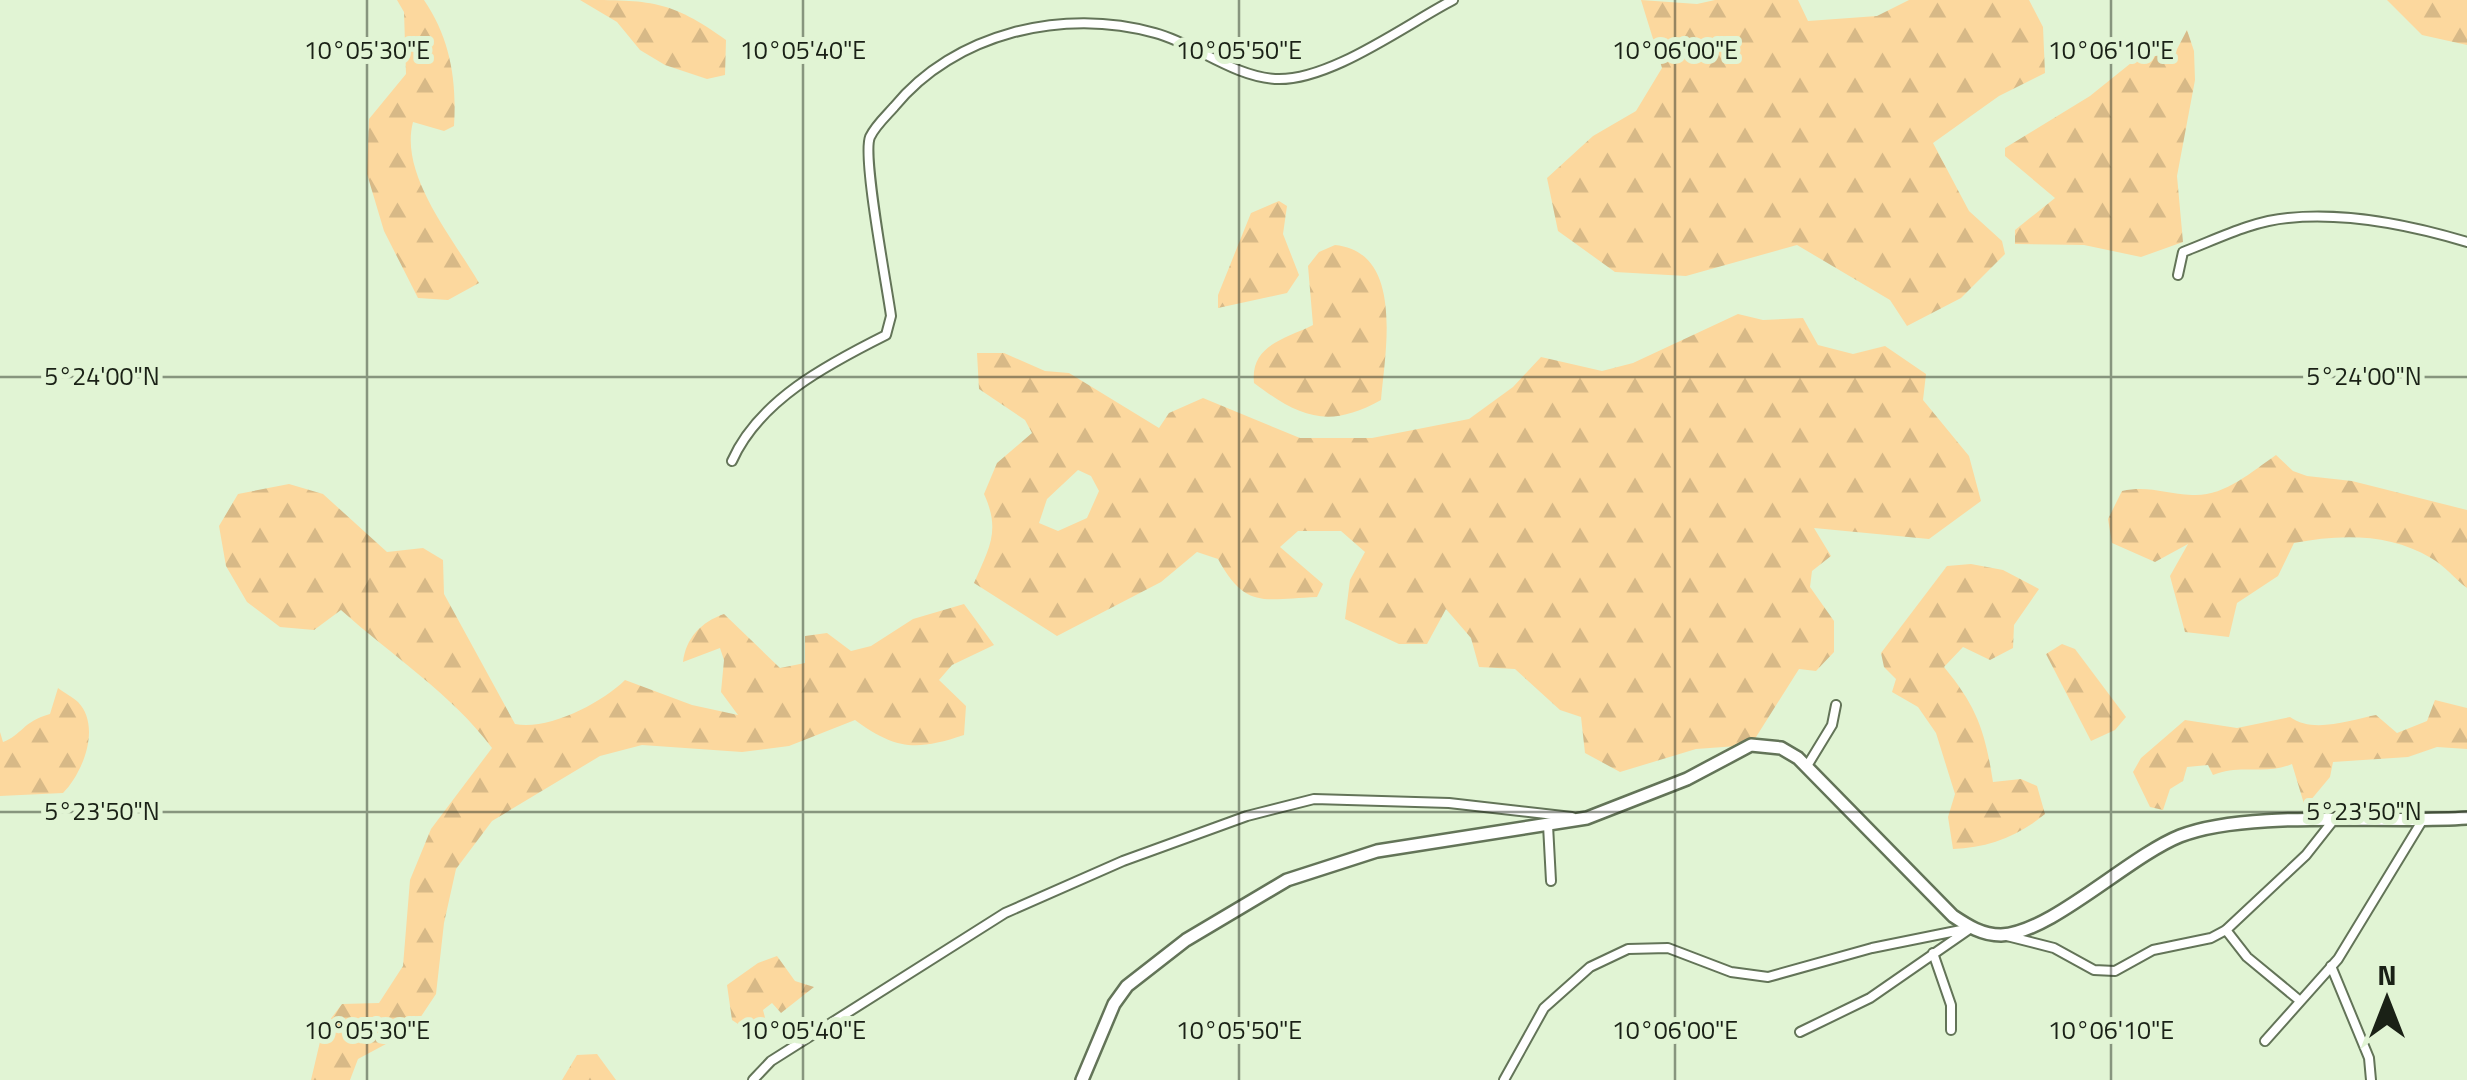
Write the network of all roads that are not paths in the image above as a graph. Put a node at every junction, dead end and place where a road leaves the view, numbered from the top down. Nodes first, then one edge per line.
1 (1453, 0) edge
2 (2467, 242) edge
3 (2178, 275) dead end
4 (732, 461) dead end
5 (1836, 705) dead end
6 (1807, 766) junction
7 (1587, 818) junction
8 (2467, 818) edge
9 (2422, 821) junction
10 (2332, 822) junction
11 (1548, 824) junction
12 (1551, 881) dead end
13 (1971, 928) junction
14 (2226, 930) junction
15 (2002, 935) junction
16 (1933, 953) junction
17 (2331, 966) junction
18 (2299, 1000) junction
19 (1951, 1030) dead end
20 (1800, 1032) dead end
21 (2266, 1042) dead end
22 (753, 1080) edge
23 (1082, 1080) edge
24 (1504, 1080) edge
25 (2371, 1080) edge

1 - 4 street
2 - 3 street
5 - 6 street
6 - 7 main road
6 - 13 main road
7 - 11 main road
7 - 22 street
8 - 9 main road
9 - 10 main road
9 - 17 street
10 - 14 street
10 - 15 main road
11 - 12 street
11 - 23 main road
13 - 15 main road
13 - 16 street
13 - 24 street
14 - 15 street
14 - 18 street
16 - 19 street
16 - 20 street
17 - 18 street
17 - 25 street
18 - 21 street

